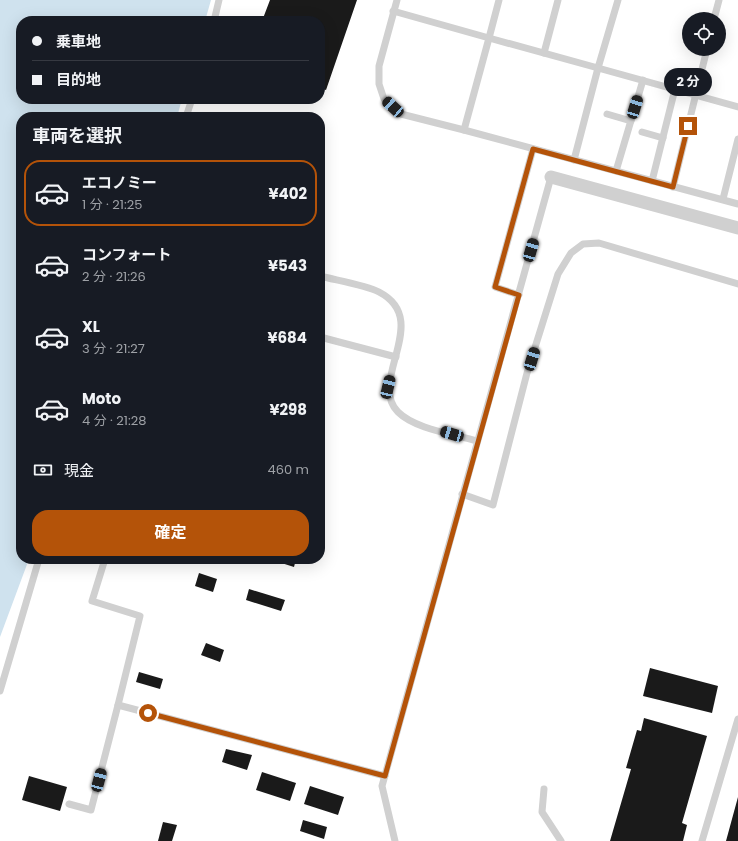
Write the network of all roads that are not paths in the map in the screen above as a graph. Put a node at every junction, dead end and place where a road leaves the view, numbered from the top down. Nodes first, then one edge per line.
1 (219, 0) edge
2 (397, 0) edge
3 (499, 0) edge
4 (558, 0) edge
5 (618, 0) edge
6 (719, 0) edge
7 (394, 11) junction
8 (716, 12) edge
9 (215, 16) edge
10 (489, 38) junction
11 (544, 53) junction
12 (705, 56) edge
13 (598, 68) junction
14 (643, 80) junction
15 (675, 89) junction
16 (695, 95) junction
17 (738, 107) edge
18 (607, 114) dead end
19 (631, 121) junction
20 (464, 130) junction
21 (642, 132) dead end
22 (663, 138) junction
23 (738, 139) edge
24 (533, 149) junction
25 (574, 160) junction
26 (616, 171) junction
27 (551, 177) joint
28 (652, 181) junction
29 (673, 187) junction
30 (723, 199) junction
31 (738, 204) edge
32 (738, 228) edge
33 (325, 277) edge
34 (738, 284) edge
35 (519, 295) junction
36 (325, 338) edge
37 (396, 357) junction
38 (477, 441) junction
39 (462, 494) junction
40 (38, 564) edge
41 (103, 564) edge
42 (0, 690) edge
43 (118, 705) junction
44 (738, 719) edge
45 (385, 776) junction
46 (544, 790) dead end
47 (69, 804) dead end
48 (395, 841) edge
49 (561, 841) edge
50 (702, 841) edge

1 - 9 lane
2 - 7 lane
3 - 10 lane
4 - 11 lane
5 - 13 lane
6 - 8 lane
7 - 10 lane
7 - 20 lane
10 - 11 lane
10 - 20 lane
11 - 13 lane
12 - 16 lane
13 - 14 lane
13 - 25 lane
14 - 15 lane
14 - 19 lane
15 - 16 lane
15 - 22 lane
16 - 17 lane
16 - 29 lane
18 - 19 lane
19 - 26 lane
20 - 24 lane
21 - 22 lane
22 - 28 lane
23 - 30 lane
24 - 25 lane
24 - 35 lane
25 - 26 lane
26 - 28 lane
27 - 32 street
27 - 35 lane
28 - 29 lane
29 - 30 lane
30 - 31 lane
33 - 37 lane
34 - 39 lane
35 - 38 lane
36 - 37 lane
37 - 38 lane
38 - 39 lane
39 - 45 lane
40 - 42 lane
41 - 43 lane
43 - 45 lane
43 - 47 lane
44 - 50 lane
45 - 48 lane
46 - 49 lane

